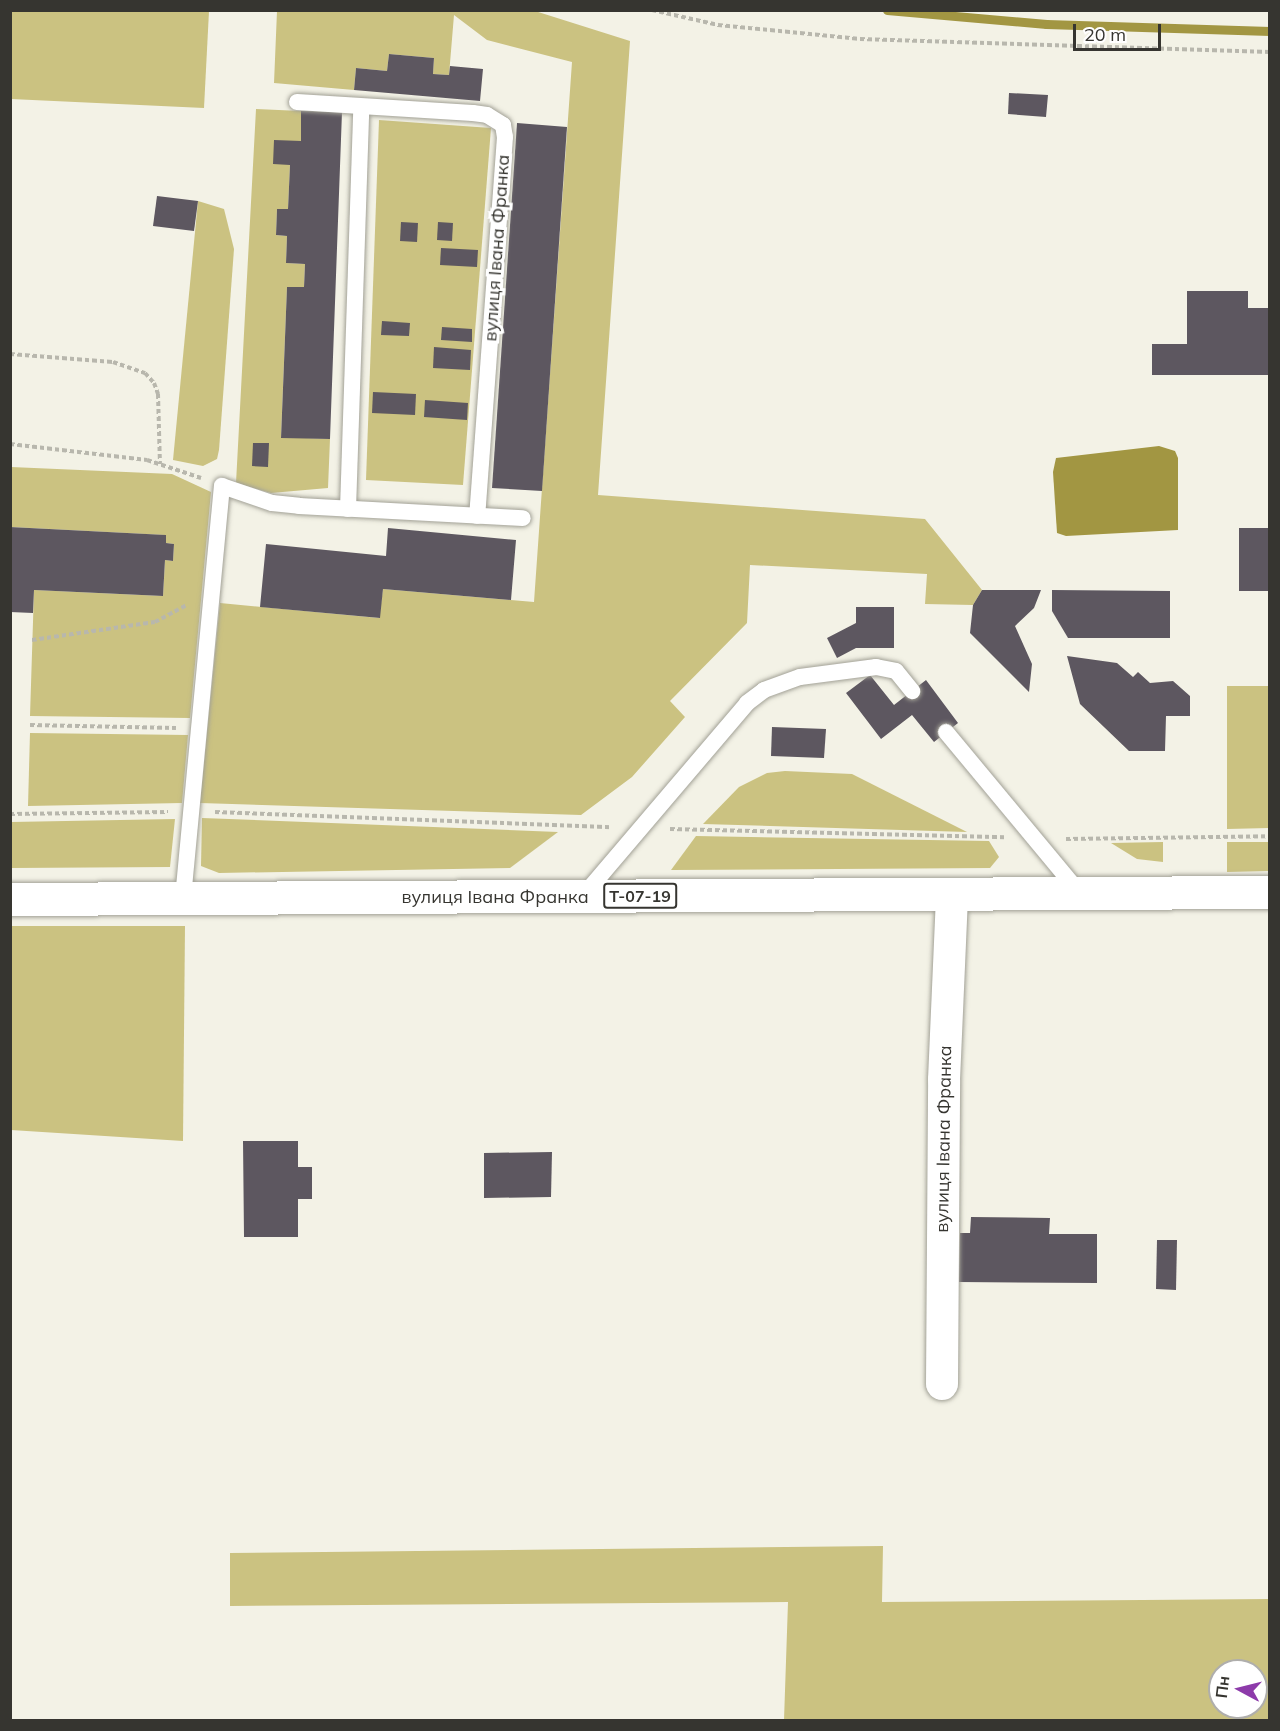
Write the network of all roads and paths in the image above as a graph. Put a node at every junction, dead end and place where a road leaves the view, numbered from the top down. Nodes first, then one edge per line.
1 (652, 10) edge
2 (1269, 52) edge
3 (297, 102) dead end
4 (362, 107) junction
5 (10, 354) edge
6 (10, 444) edge
7 (160, 464) junction
8 (222, 486) junction
9 (348, 509) junction
10 (477, 516) junction
11 (523, 518) dead end
12 (211, 590) junction
13 (32, 640) dead end
14 (912, 691) dead end
15 (30, 725) dead end
16 (198, 728) junction
17 (946, 732) dead end
18 (1269, 892) edge
19 (1080, 893) junction
20 (952, 894) junction
21 (583, 896) junction
22 (183, 898) junction
23 (10, 899) edge
24 (942, 1384) dead end

1 - 2 path
3 - 4 lane, вулиця Івана Франка
4 - 9 lane
4 - 10 lane, вулиця Івана Франка
5 - 7 path
6 - 7 path
7 - 8 path
8 - 9 lane
8 - 12 lane
9 - 10 lane
10 - 11 lane
12 - 13 path
12 - 16 lane
14 - 21 lane
15 - 16 path
16 - 22 lane
17 - 19 lane
18 - 19 main road, вулиця Івана Франка / Т-07-19
19 - 20 main road, вулиця Івана Франка / Т-07-19
20 - 21 main road, вулиця Івана Франка / Т-07-19
20 - 24 street, вулиця Івана Франка
21 - 22 main road, вулиця Івана Франка / Т-07-19
22 - 23 main road, вулиця Івана Франка / Т-07-19

